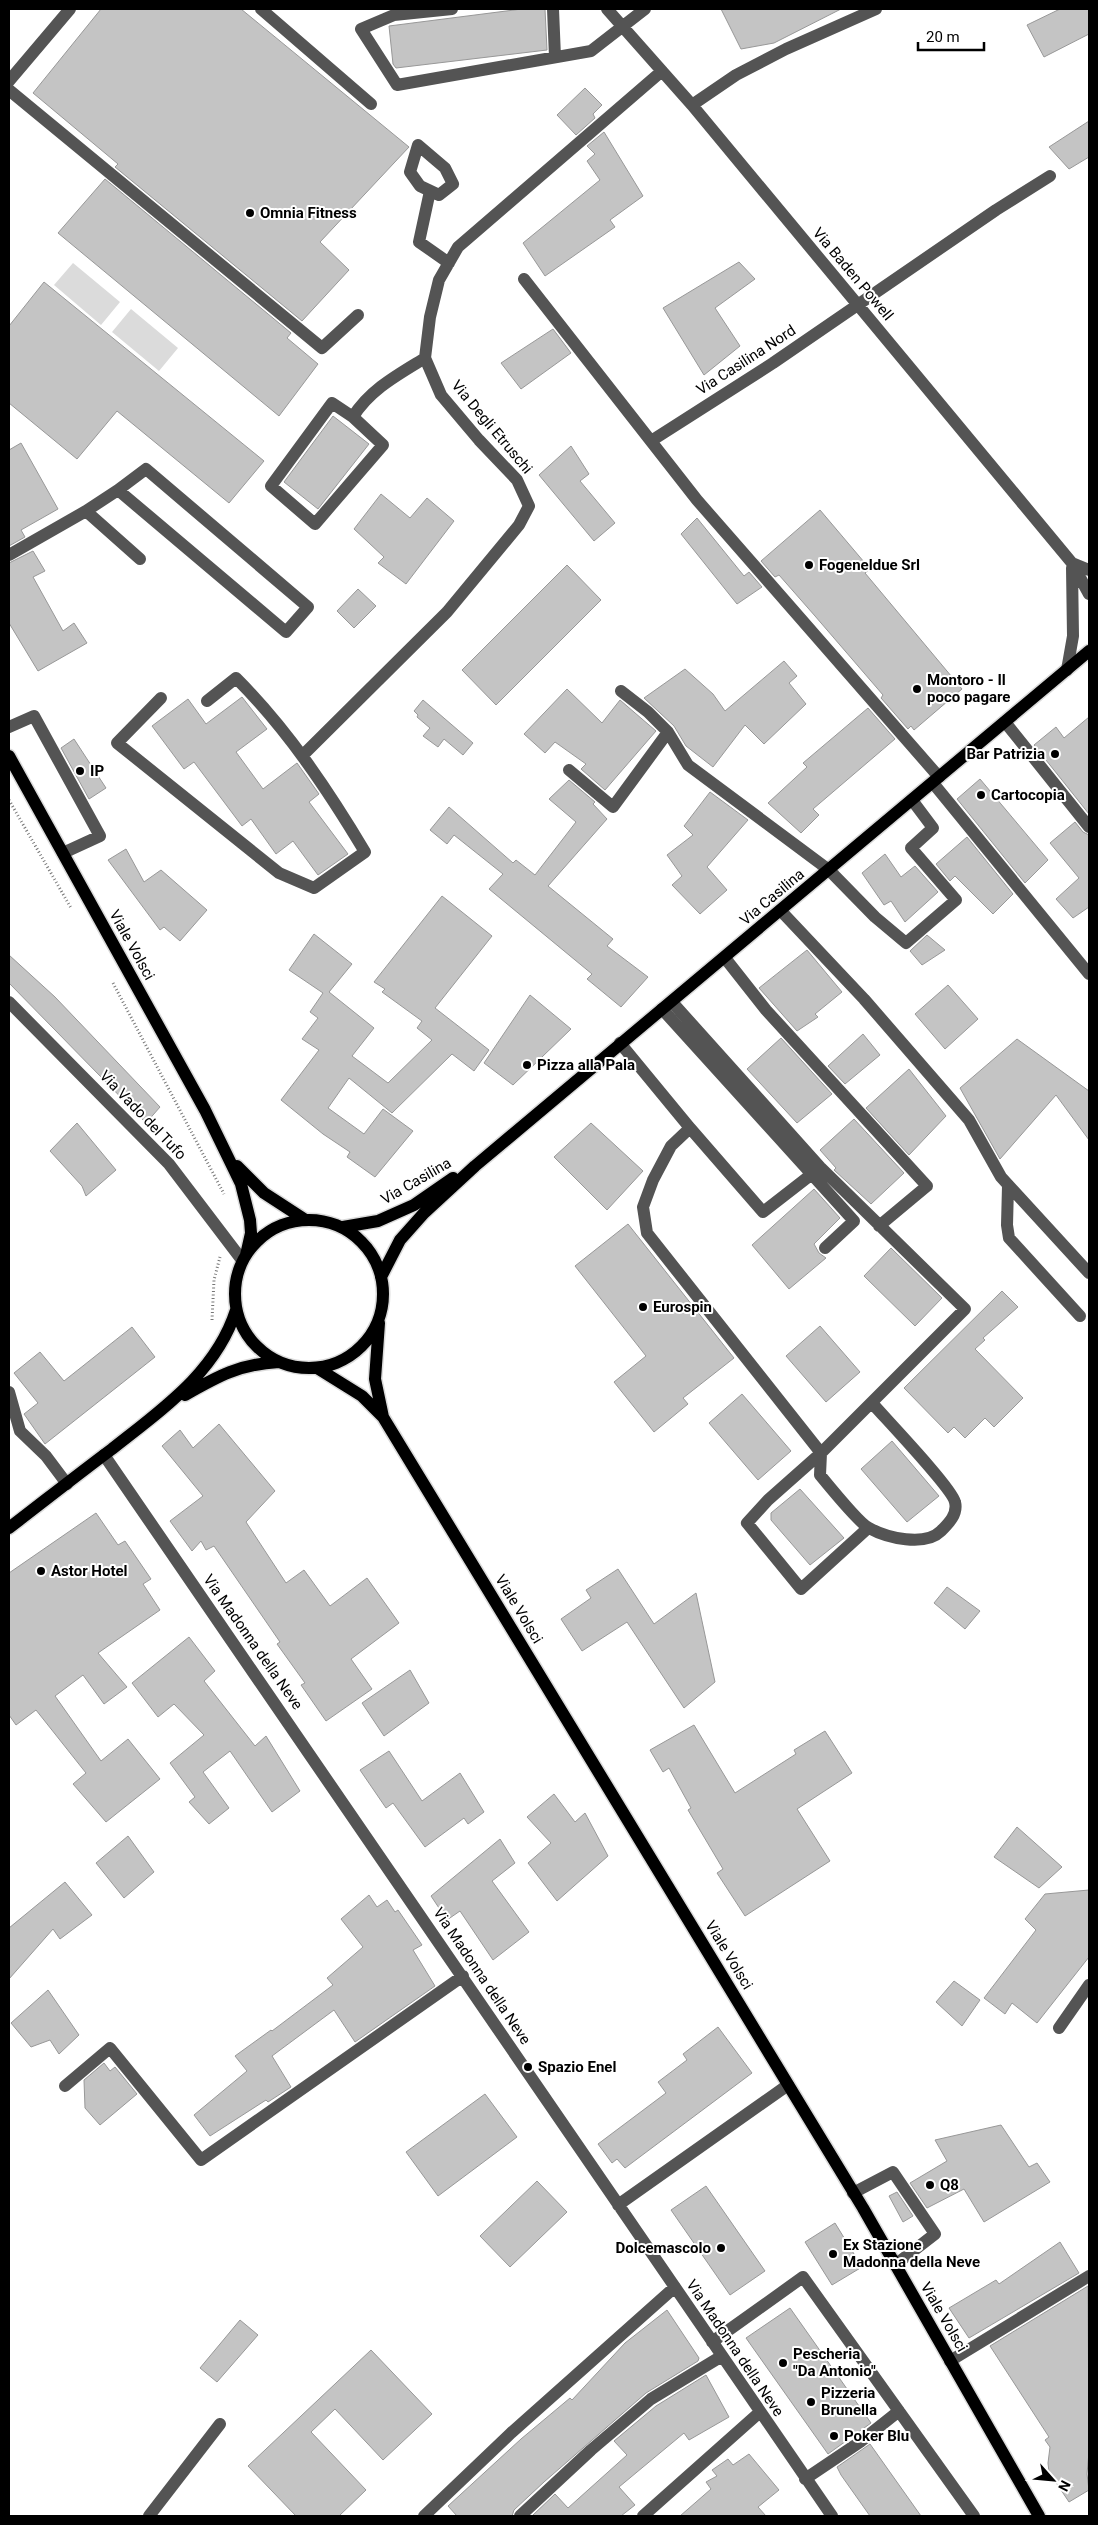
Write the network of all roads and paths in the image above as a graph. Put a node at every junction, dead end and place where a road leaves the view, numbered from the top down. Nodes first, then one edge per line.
1 (70, 9) edge
2 (261, 9) edge
3 (452, 9) edge
4 (553, 9) edge
5 (607, 9) edge
6 (646, 9) edge
7 (876, 9) edge
8 (622, 26) junction
9 (555, 57) junction
10 (662, 71) junction
11 (9, 81) edge
12 (9, 90) edge
13 (370, 104) dead end
14 (692, 106) junction
15 (1050, 176) dead end
16 (430, 191) dead end
17 (449, 263) junction
18 (524, 279) dead end
19 (857, 304) junction
20 (358, 314) dead end
21 (425, 358) junction
22 (353, 417) junction
23 (651, 441) junction
24 (118, 490) junction
25 (86, 511) junction
26 (9, 555) edge
27 (140, 560) dead end
28 (1072, 563) junction
29 (1089, 570) edge
30 (1089, 576) edge
31 (1089, 594) edge
32 (1089, 651) edge
33 (1067, 670) junction
34 (621, 691) dead end
35 (160, 698) dead end
36 (207, 701) dead end
37 (1005, 722) junction
38 (9, 727) edge
39 (668, 732) junction
40 (9, 756) edge
41 (302, 756) junction
42 (569, 770) dead end
43 (936, 780) junction
44 (9, 800) edge
45 (912, 800) junction
46 (1089, 827) edge
47 (63, 853) junction
48 (829, 870) junction
49 (72, 909) dead end
50 (781, 911) junction
51 (725, 958) junction
52 (1089, 974) edge
53 (110, 977) dead end
54 (9, 1002) edge
55 (667, 1006) junction
56 (620, 1044) junction
57 (690, 1128) junction
58 (225, 1150) junction
59 (475, 1166) junction
60 (812, 1174) junction
61 (1008, 1186) junction
62 (228, 1202) dead end
63 (304, 1219) junction
64 (879, 1226) junction
65 (343, 1227) junction
66 (227, 1241) junction
67 (825, 1248) dead end
68 (244, 1258) junction
69 (1089, 1273) edge
70 (381, 1277) junction
71 (236, 1310) junction
72 (380, 1312) junction
73 (1080, 1316) dead end
74 (210, 1325) dead end
75 (279, 1362) junction
76 (317, 1368) junction
77 (9, 1392) edge
78 (872, 1403) junction
79 (164, 1408) junction
80 (383, 1417) junction
81 (14, 1432) edge
82 (821, 1453) junction
83 (104, 1455) junction
84 (67, 1484) junction
85 (9, 1528) edge
86 (868, 1528) junction
87 (463, 1976) junction
88 (1089, 1985) edge
89 (1059, 2028) dead end
90 (788, 2085) junction
91 (65, 2086) dead end
92 (853, 2193) junction
93 (618, 2206) junction
94 (895, 2265) junction
95 (1089, 2276) edge
96 (675, 2287) junction
97 (712, 2342) junction
98 (722, 2356) junction
99 (950, 2361) junction
100 (899, 2411) junction
101 (760, 2412) junction
102 (220, 2424) dead end
103 (806, 2479) junction
104 (149, 2516) edge
105 (424, 2516) edge
106 (520, 2516) edge
107 (643, 2516) edge
108 (832, 2516) edge
109 (974, 2516) edge
110 (1039, 2516) edge

1 - 11 street
2 - 13 street
3 - 9 street
4 - 9 street
5 - 8 street, Via Baden Powell
6 - 8 street
7 - 14 street
8 - 9 street
8 - 10 street, Via Baden Powell
10 - 14 street, Via Baden Powell
10 - 17 street
12 - 20 street
14 - 19 street, Via Baden Powell
15 - 19 street, Via Casilina Nord
16 - 17 street
17 - 21 street
18 - 23 street
19 - 23 street, Via Casilina Nord
19 - 28 street, Via Baden Powell
21 - 22 street
21 - 41 street, Via Degli Etruschi
22 - 22 street
23 - 43 street
24 - 24 street
24 - 25 street
25 - 26 street
25 - 27 street
28 - 29 street, Via Baden Powell
28 - 30 street, Via Baden Powell
28 - 31 street, Via Baden Powell
28 - 33 street
32 - 33 main road, Via Casilina
33 - 37 main road, Via Casilina
34 - 39 street
35 - 41 street
36 - 41 street
37 - 43 main road, Via Casilina
37 - 46 street
38 - 47 street
39 - 42 street
39 - 48 street
40 - 47 main road, Viale Volsci
43 - 45 main road, Via Casilina
43 - 52 street
44 - 49 path
45 - 48 main road, Via Casilina
45 - 48 street
47 - 58 main road, Viale Volsci
48 - 50 main road, Via Casilina
50 - 51 main road, Via Casilina
50 - 61 street
51 - 55 main road, Via Casilina
51 - 64 street
53 - 62 path
54 - 66 street, Via Vado del Tufo
55 - 56 main road, Via Casilina
55 - 60 street
55 - 64 street
56 - 57 street
56 - 59 main road, Via Casilina
57 - 60 street
57 - 82 street
58 - 63 main road, Viale Volsci
58 - 68 main road, Viale Volsci
59 - 65 main road, Via Casilina
59 - 70 main road, Via Casilina
60 - 67 street
61 - 69 street
61 - 73 street
63 - 65 main road
63 - 68 main road
64 - 78 street
65 - 70 main road
66 - 68 street, Via Vado del Tufo
66 - 74 path
68 - 71 main road
70 - 72 main road
71 - 75 main road
71 - 79 main road
72 - 76 main road
72 - 80 main road, Viale Volsci
75 - 76 main road
75 - 79 main road
76 - 80 main road, Viale Volsci
77 - 81 street
78 - 82 street
78 - 86 street
79 - 83 main road
80 - 90 main road, Viale Volsci
81 - 84 street
82 - 86 street
82 - 86 street
83 - 84 main road
83 - 87 street, Via Madonna della Neve
84 - 85 main road
87 - 91 street
87 - 93 street, Via Madonna della Neve
88 - 89 street
90 - 92 main road, Viale Volsci
90 - 93 street
92 - 94 main road, Viale Volsci
92 - 94 street
93 - 96 street, Via Madonna della Neve
94 - 99 main road, Viale Volsci
95 - 99 street
96 - 97 street, Via Madonna della Neve
96 - 105 street
97 - 98 street, Via Madonna della Neve
97 - 100 street
98 - 101 street, Via Madonna della Neve
98 - 106 street
99 - 110 main road, Viale Volsci
100 - 103 street
100 - 109 street
101 - 103 street, Via Madonna della Neve
101 - 107 street
102 - 104 street
103 - 108 street, Via Madonna della Neve

